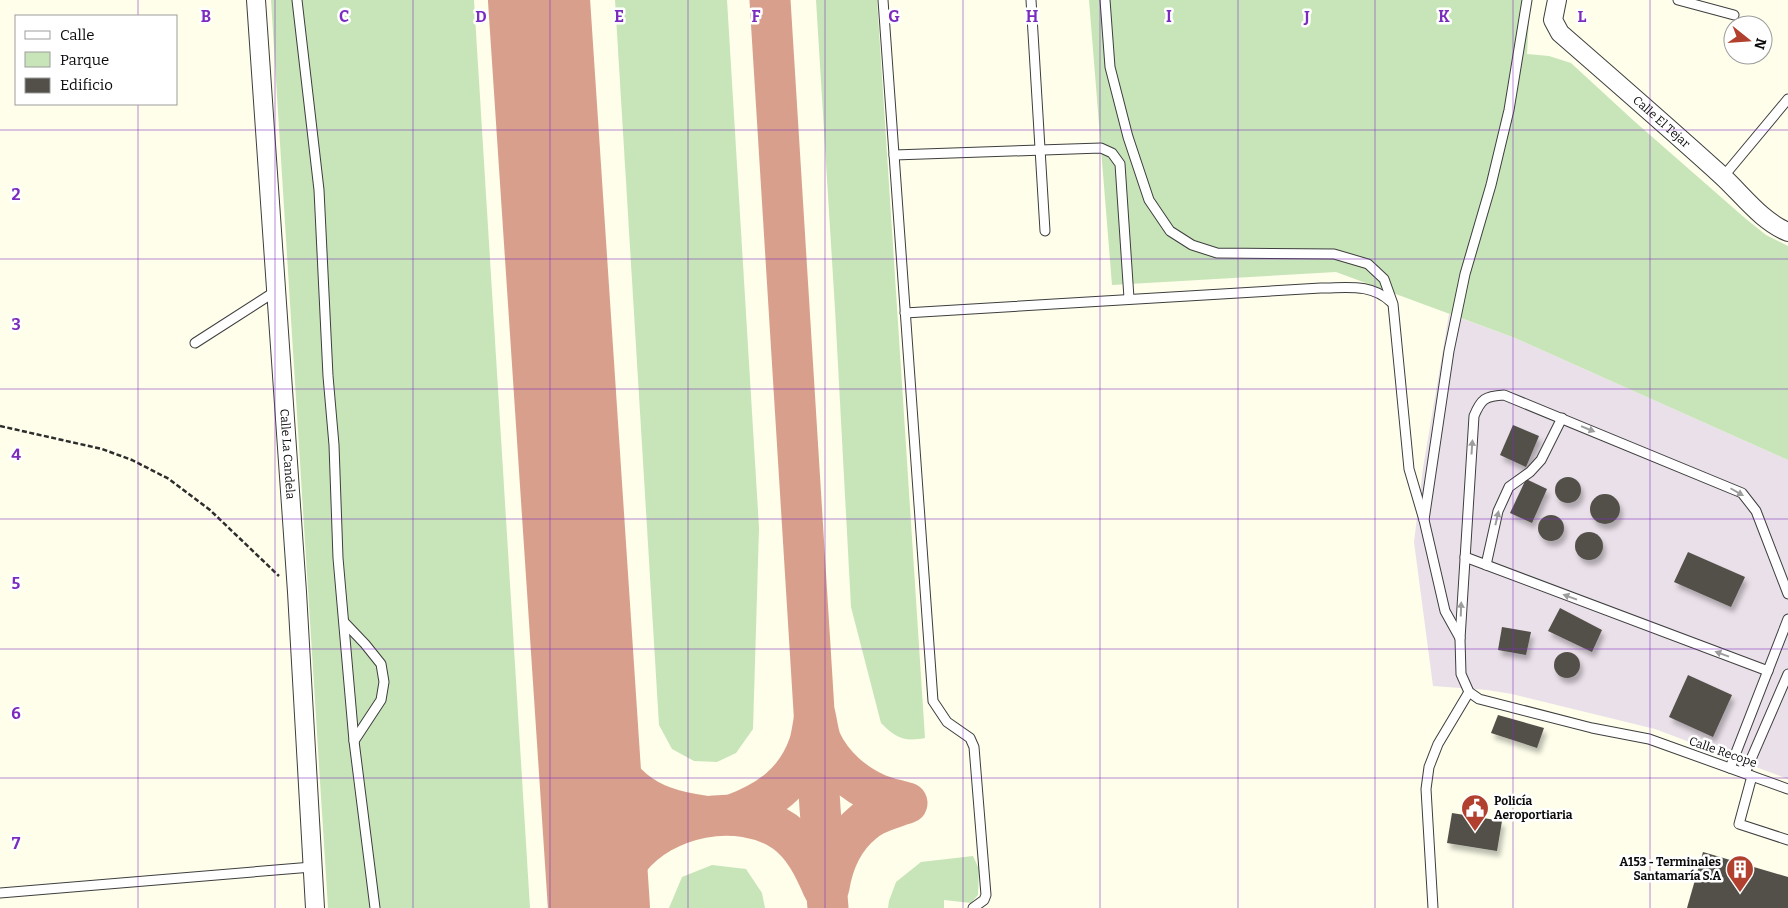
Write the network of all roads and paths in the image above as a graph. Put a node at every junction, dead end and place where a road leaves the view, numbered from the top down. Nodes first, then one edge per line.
1 (256, 0) edge
2 (297, 0) edge
3 (883, 0) edge
4 (1031, 0) edge
5 (1105, 0) edge
6 (1527, 0) edge
7 (1557, 0) edge
8 (1678, 0) edge
9 (1734, 15) dead end
10 (1788, 99) edge
11 (1040, 151) junction
12 (894, 155) junction
13 (1723, 177) junction
14 (1045, 230) dead end
15 (1788, 232) edge
16 (276, 291) junction
17 (1128, 298) junction
18 (1393, 304) junction
19 (905, 313) junction
20 (194, 343) dead end
21 (1562, 418) junction
22 (0, 426) edge
23 (1424, 520) junction
24 (1465, 557) junction
25 (1486, 566) junction
26 (297, 592) junction
27 (1788, 594) edge
28 (1788, 619) edge
29 (345, 624) junction
30 (1460, 639) junction
31 (1768, 671) junction
32 (1788, 674) edge
33 (1468, 692) junction
34 (354, 741) junction
35 (1730, 768) junction
36 (1748, 775) junction
37 (1788, 789) edge
38 (1788, 840) edge
39 (312, 868) junction
40 (0, 893) edge
41 (315, 908) edge
42 (375, 908) edge
43 (973, 908) edge
44 (1433, 908) edge

1 - 16 street, Calle La Candela
2 - 29 lane
3 - 12 lane
4 - 11 lane
5 - 18 lane
6 - 23 lane
7 - 13 street, Calle El Tejar
8 - 9 lane
10 - 13 lane
11 - 12 lane
11 - 14 lane
11 - 17 lane
12 - 19 lane
13 - 15 street, Calle El Tejar
16 - 20 lane
16 - 26 street, Calle La Candela
17 - 18 lane
17 - 19 lane
18 - 23 lane
19 - 43 lane
24 -> 21 lane
25 -> 21 lane
21 -> 27 lane
22 - 26 path
23 - 30 lane
24 - 25 lane
30 -> 24 lane
31 -> 25 lane
26 - 39 street, Calle La Candela
28 - 31 lane
29 - 34 lane
29 - 34 lane
30 - 33 lane
31 - 35 lane
32 - 36 lane
33 - 35 lane, Calle Recope
33 - 44 lane
34 - 42 lane
35 - 36 lane, Calle Recope
36 - 37 lane, Calle Recope
36 - 38 lane
39 - 40 lane
39 - 41 street, Calle La Candela

